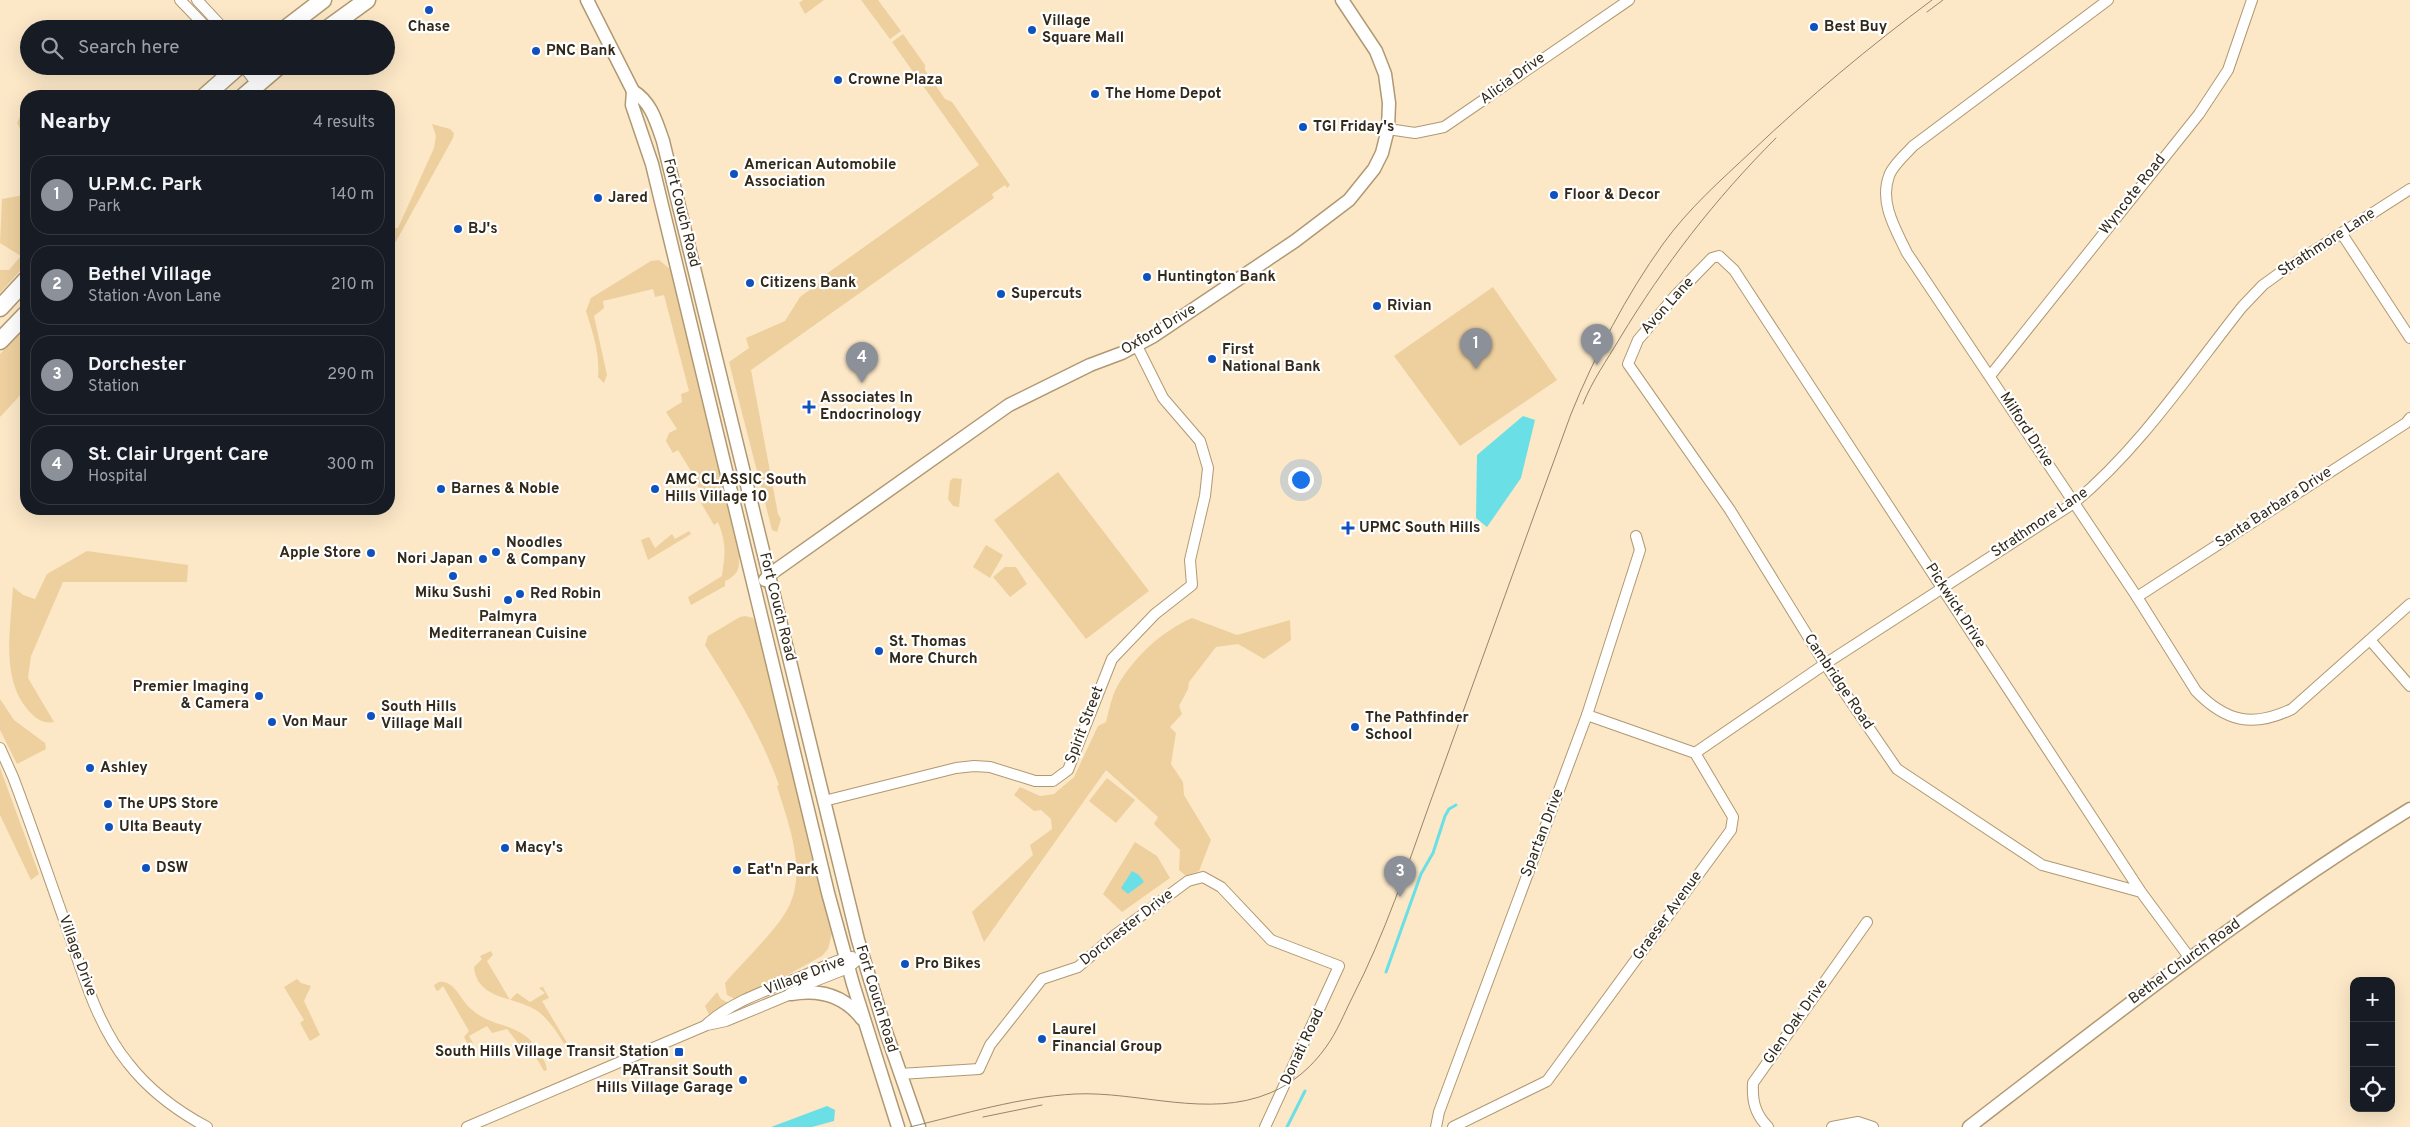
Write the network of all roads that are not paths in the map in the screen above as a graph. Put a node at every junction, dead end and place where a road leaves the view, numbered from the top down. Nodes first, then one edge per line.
1 (180, 0) edge
2 (196, 0) edge
3 (322, 0) edge
4 (367, 0) edge
5 (587, 0) edge
6 (1342, 0) edge
7 (1629, 0) edge
8 (2108, 0) edge
9 (2252, 0) edge
10 (199, 20) edge
11 (215, 20) edge
12 (296, 20) edge
13 (339, 20) edge
14 (220, 75) edge
15 (228, 75) edge
16 (265, 75) edge
17 (218, 84) junction
18 (211, 90) edge
19 (250, 90) edge
20 (633, 91) junction
21 (1388, 129) junction
22 (2410, 189) edge
23 (2342, 234) junction
24 (1719, 256) joint
25 (20, 286) edge
26 (0, 308) edge
27 (20, 320) edge
28 (2410, 338) edge
29 (0, 341) edge
30 (1137, 346) junction
31 (1628, 364) joint
32 (1990, 376) junction
33 (2410, 418) edge
34 (2074, 503) junction
35 (1636, 536) dead end
36 (769, 575) junction
37 (752, 578) junction
38 (1943, 586) junction
39 (756, 592) junction
40 (2137, 597) junction
41 (2410, 604) edge
42 (2370, 640) junction
43 (1825, 664) junction
44 (2410, 686) edge
45 (1587, 715) junction
46 (0, 748) edge
47 (1695, 753) junction
48 (824, 801) junction
49 (2410, 809) edge
50 (2141, 892) junction
51 (1867, 922) dead end
52 (862, 956) junction
53 (2189, 957) junction
54 (847, 963) junction
55 (1339, 966) joint
56 (791, 994) junction
57 (707, 1025) junction
58 (866, 1025) junction
59 (900, 1074) junction
60 (207, 1127) edge
61 (467, 1127) edge
62 (898, 1127) edge
63 (919, 1127) edge
64 (1265, 1127) edge
65 (1436, 1127) edge
66 (1453, 1127) edge
67 (1768, 1127) edge
68 (1832, 1127) edge
69 (1873, 1127) edge
70 (1969, 1127) edge

1 - 10 street
2 - 11 street
3 - 12 main road
4 - 13 main road
5 - 20 street, Fort Couch Road
6 - 21 street, Oxford Drive
7 - 21 street, Alicia Drive
8 - 32 street, Milford Drive
9 - 32 street, Wyncote Road
14 - 17 street
15 - 17 main road
16 - 19 main road
17 - 18 main road
20 - 36 street, Fort Couch Road
20 - 37 street, Fort Couch Road
21 - 30 street, Oxford Drive
22 - 23 street, Strathmore Lane
23 - 28 street
23 - 34 street, Strathmore Lane
24 - 31 street, Avon Lane
24 - 38 street, Pickwick Drive
25 - 26 main road
27 - 29 main road
30 - 36 street, Oxford Drive
30 - 48 street, Spirit Street
31 - 43 street, Cambridge Road
32 - 34 street, Milford Drive
33 - 40 street, Santa Barbara Drive
34 - 38 street, Strathmore Lane
34 - 40 street, Milford Drive
35 - 45 street, Spartan Drive
36 - 37 street
36 - 39 street, Oxford Drive
36 - 48 street, Fort Couch Road
37 - 39 street, Fort Couch Road
38 - 43 street, Strathmore Lane
38 - 50 street, Pickwick Drive
39 - 54 street, Fort Couch Road
40 - 42 street, Milford Drive
41 - 42 street, Milford Drive
42 - 44 street
43 - 47 street, Strathmore Lane
43 - 50 street, Cambridge Road
45 - 47 street
45 - 65 street, Spartan Drive
46 - 60 street, Village Drive
47 - 66 street, Graeser Avenue
48 - 52 street, Fort Couch Road
49 - 53 street, Bethel Church Road
50 - 53 street, Pickwick Drive
51 - 67 street, Glen Oak Drive
52 - 54 street, Village Drive
52 - 59 street, Fort Couch Road
53 - 70 street, Bethel Church Road
54 - 56 street, Village Drive
54 - 57 street, Village Drive
54 - 58 street, Fort Couch Road
55 - 59 street, Dorchester Drive
55 - 64 street, Donati Road
56 - 57 street, Village Drive
56 - 58 street
57 - 61 street, Village Drive
58 - 62 street, Fort Couch Road
59 - 63 street, Fort Couch Road
68 - 69 street

